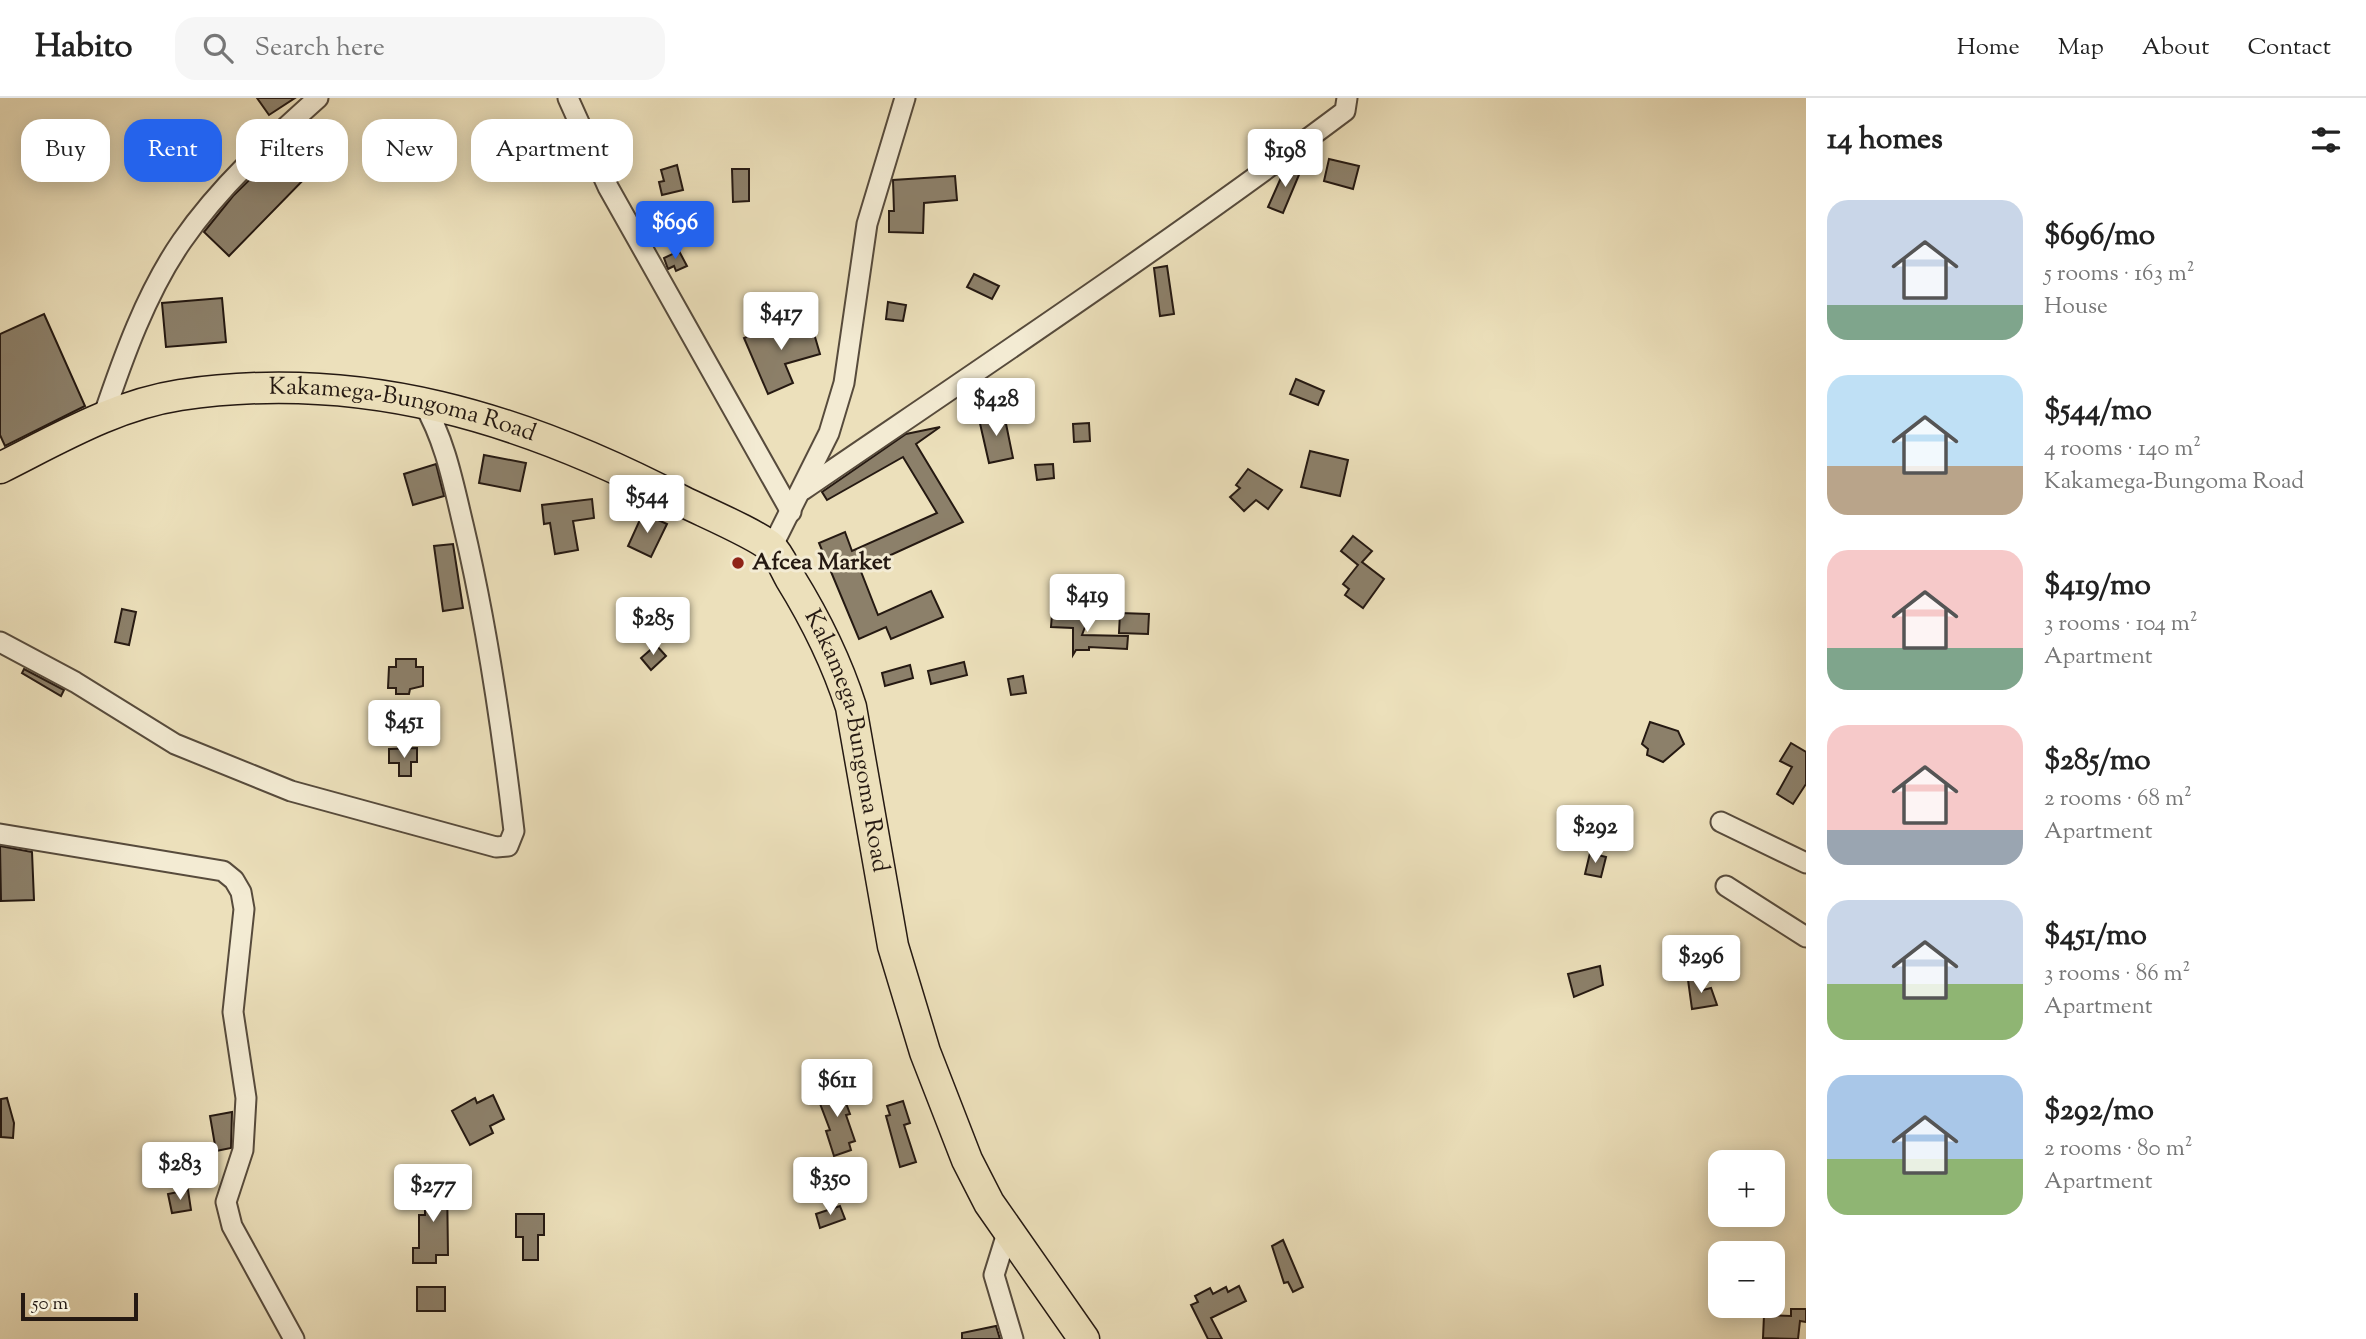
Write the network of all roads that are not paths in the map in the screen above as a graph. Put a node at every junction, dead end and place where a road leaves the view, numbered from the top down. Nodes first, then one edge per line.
1 (318, 98) edge
2 (568, 98) edge
3 (905, 98) edge
4 (1347, 98) edge
5 (423, 403) junction
6 (103, 417) junction
7 (0, 468) edge
8 (803, 490) junction
9 (791, 512) junction
10 (772, 547) junction
11 (0, 642) edge
12 (1721, 822) dead end
13 (0, 834) edge
14 (1806, 863) edge
15 (1726, 886) dead end
16 (1806, 937) edge
17 (1007, 1230) junction
18 (294, 1339) edge
19 (1013, 1339) edge
20 (1084, 1339) edge

1 - 6 street
2 - 9 street
3 - 8 street
4 - 8 street
5 - 6 main road, Kakamega-Bungoma Road
5 - 10 main road, Kakamega-Bungoma Road
5 - 11 street
6 - 7 main road, Kakamega-Bungoma Road
8 - 9 street
9 - 10 street
10 - 17 main road, Kakamega-Bungoma Road
12 - 14 street
13 - 18 street
15 - 16 street
17 - 19 street
17 - 20 main road, Kakamega-Bungoma Road

